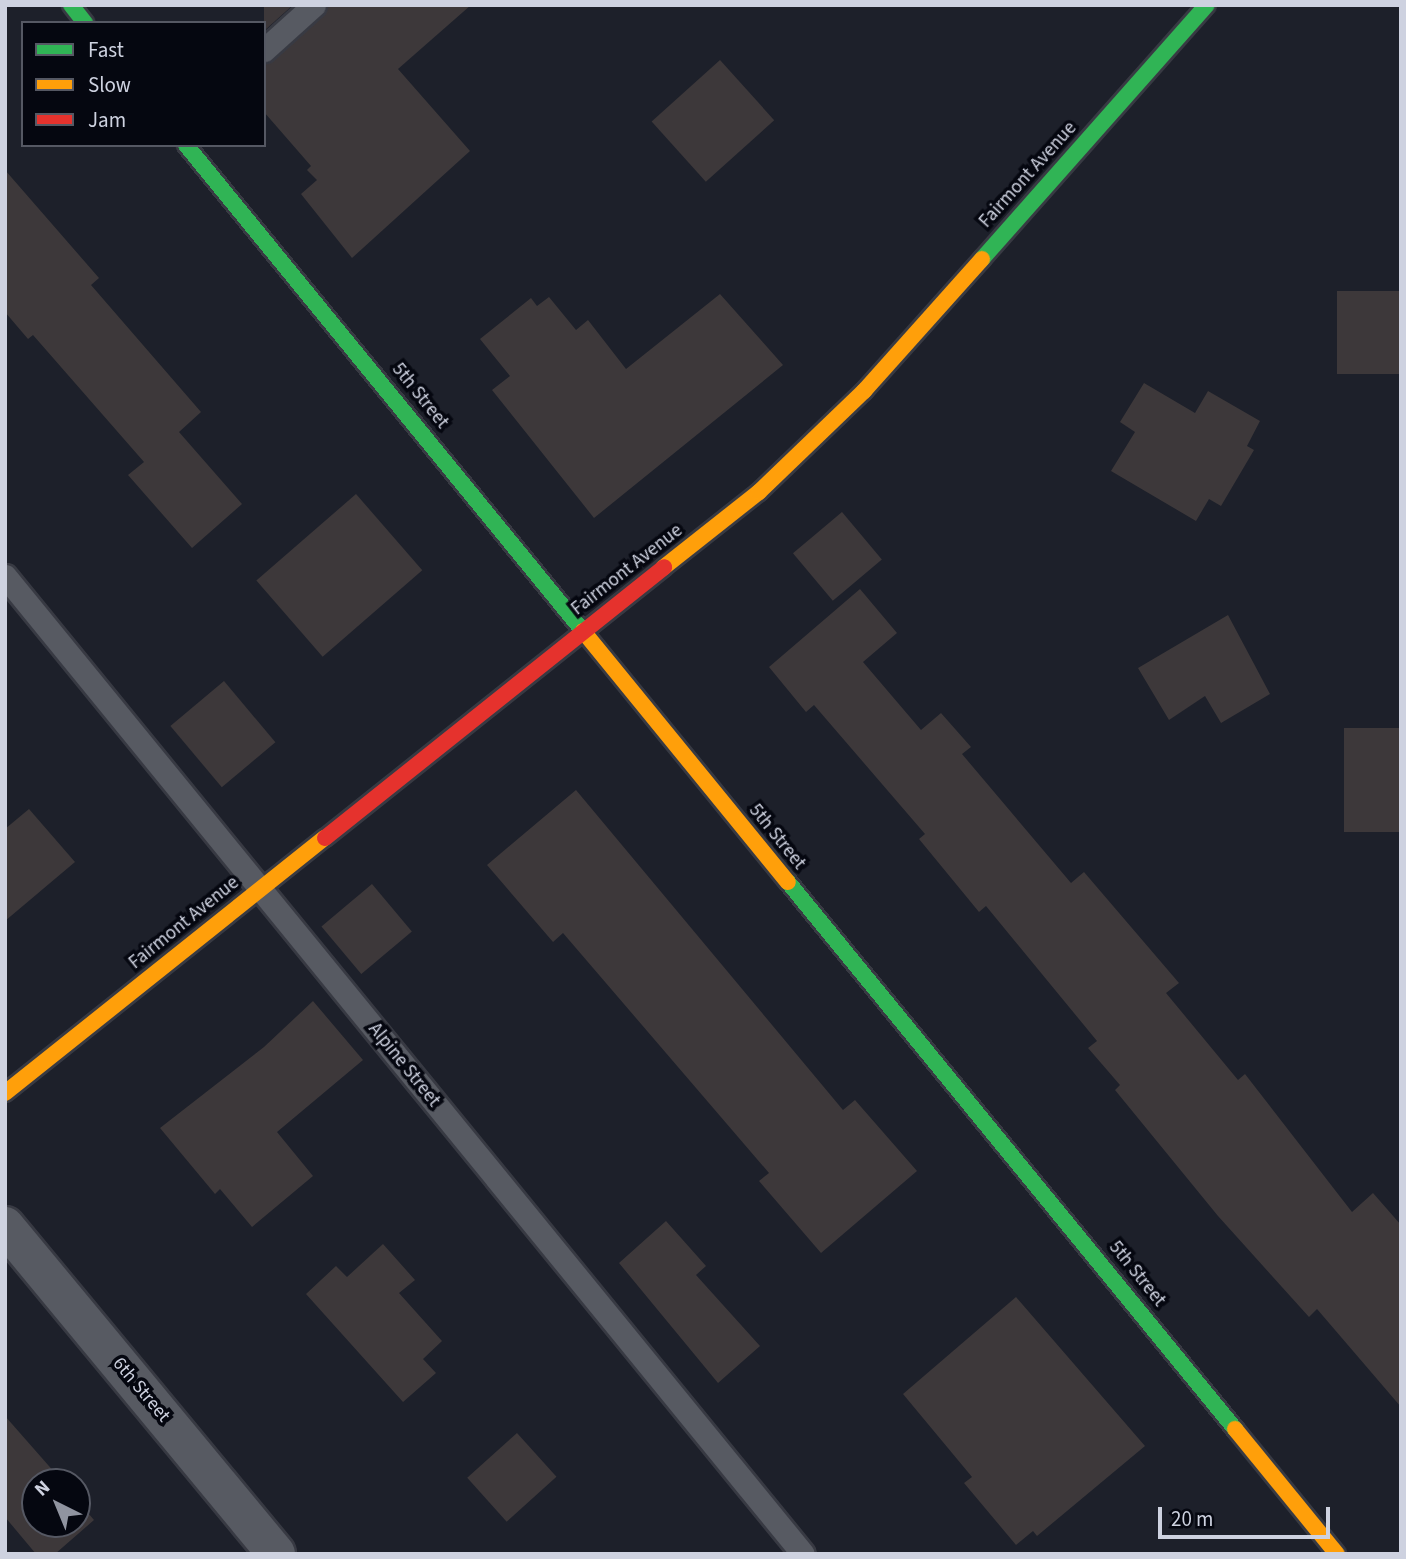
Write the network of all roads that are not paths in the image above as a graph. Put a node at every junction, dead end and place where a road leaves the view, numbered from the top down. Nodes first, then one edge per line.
1 (71, 5) edge
2 (314, 5) edge
3 (1207, 5) edge
4 (83, 21) edge
5 (266, 48) edge
6 (188, 147) edge
7 (5, 576) edge
8 (585, 630) junction
9 (260, 889) junction
10 (5, 1093) edge
11 (5, 1226) edge
12 (276, 1554) edge
13 (803, 1554) edge
14 (1337, 1554) edge

1 - 4 street
2 - 5 lane
3 - 8 street, Fairmont Avenue
6 - 8 street, 5th Street
7 - 9 lane, Alpine Street
8 - 9 street, Fairmont Avenue
8 - 14 street, 5th Street
9 - 10 street, Fairmont Avenue
9 - 13 lane, Alpine Street
11 - 12 street, 6th Street

